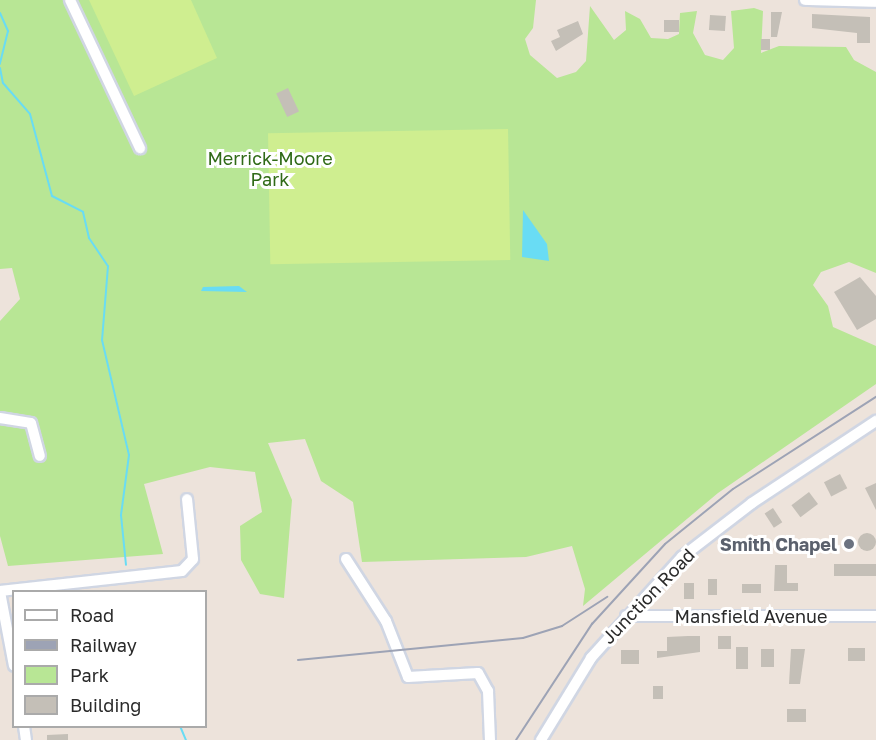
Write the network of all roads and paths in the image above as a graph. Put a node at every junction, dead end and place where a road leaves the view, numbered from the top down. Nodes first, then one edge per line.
1 (70, 0) edge
2 (805, 0) edge
3 (876, 2) edge
4 (140, 148) dead end
5 (0, 418) edge
6 (876, 421) edge
7 (40, 456) dead end
8 (187, 499) dead end
9 (345, 559) dead end
10 (17, 590) edge
11 (0, 592) edge
12 (627, 615) junction
13 (876, 616) edge
14 (12, 655) edge
15 (490, 740) edge
16 (541, 740) edge

1 - 4 street
2 - 3 street
5 - 7 street
6 - 12 street, Junction Road
8 - 10 street
9 - 15 street
11 - 14 street
12 - 13 street, Mansfield Avenue
12 - 16 street, Junction Road

